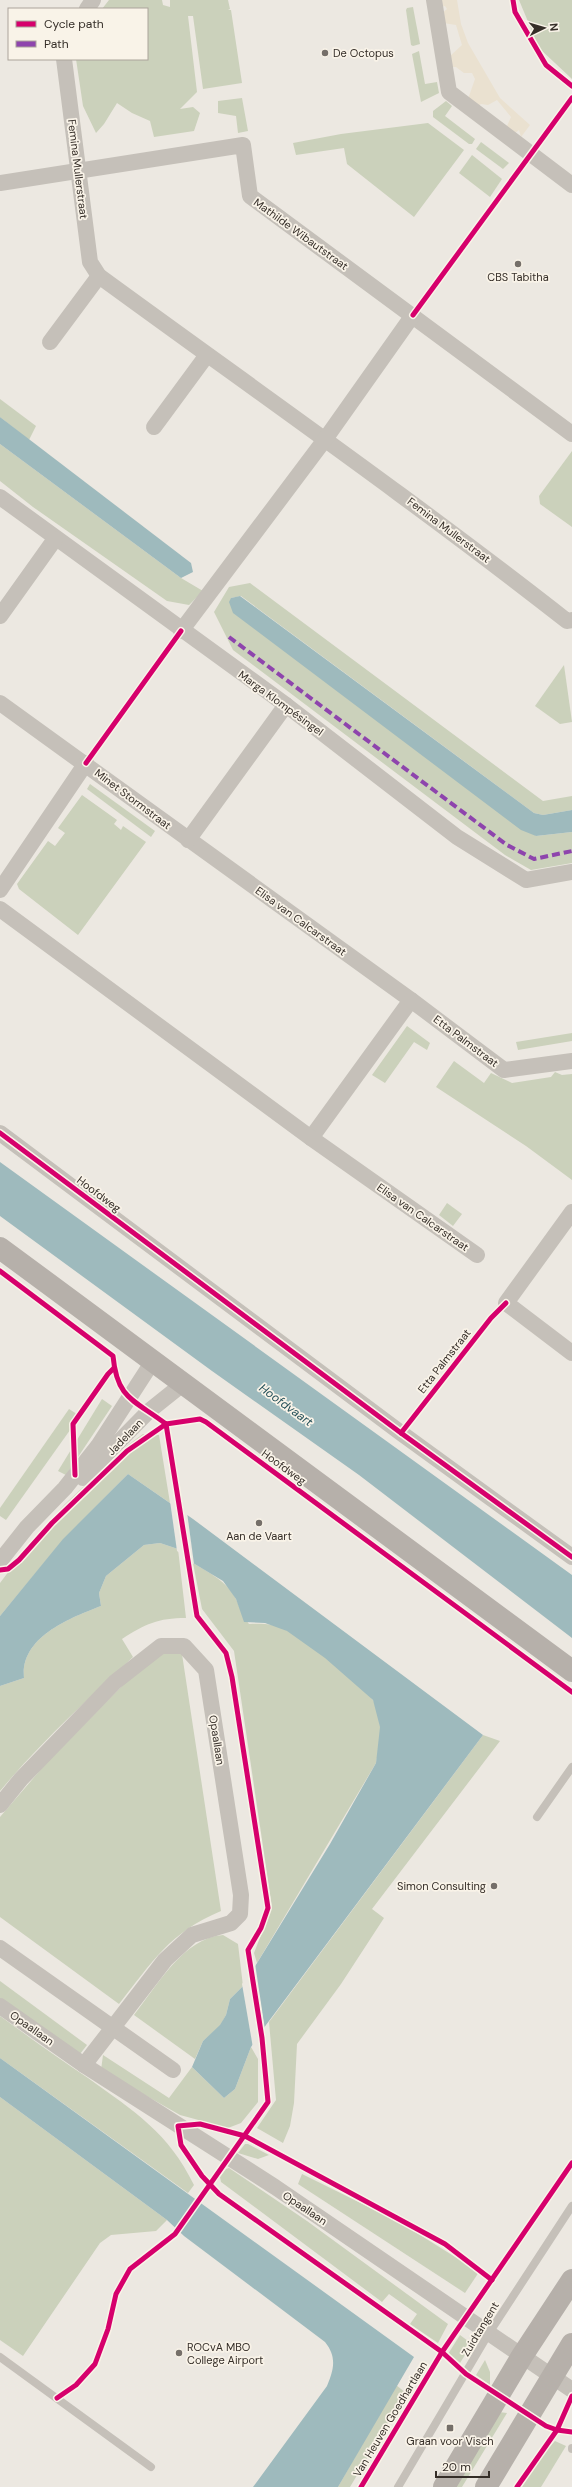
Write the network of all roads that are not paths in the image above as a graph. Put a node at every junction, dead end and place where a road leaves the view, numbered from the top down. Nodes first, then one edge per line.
1 (434, 0) edge
2 (64, 60) edge
3 (78, 172) junction
4 (0, 184) edge
5 (572, 185) edge
6 (99, 276) junction
7 (413, 315) junction
8 (50, 342) dead end
9 (207, 355) junction
10 (154, 427) dead end
11 (572, 434) edge
12 (326, 438) junction
13 (0, 497) edge
14 (55, 539) junction
15 (0, 616) edge
16 (572, 620) edge
17 (181, 631) junction
18 (0, 703) edge
19 (286, 705) junction
20 (86, 763) junction
21 (188, 840) junction
22 (572, 872) edge
23 (0, 890) edge
24 (0, 909) edge
25 (411, 1000) junction
26 (572, 1061) edge
27 (0, 1133) edge
28 (311, 1138) junction
29 (572, 1212) edge
30 (0, 1248) edge
31 (477, 1255) dead end
32 (572, 1353) edge
33 (153, 1361) junction
34 (184, 1383) junction
35 (65, 1488) junction
36 (572, 1557) edge
37 (0, 1561) edge
38 (572, 1671) edge
39 (572, 1767) edge
40 (0, 1805) edge
41 (537, 1817) dead end
42 (0, 1948) edge
43 (0, 2006) edge
44 (112, 2029) junction
45 (84, 2065) junction
46 (173, 2070) dead end
47 (572, 2206) edge
48 (572, 2280) edge
49 (489, 2333) junction
50 (572, 2344) edge
51 (522, 2356) junction
52 (0, 2357) edge
53 (552, 2376) junction
54 (572, 2390) edge
55 (151, 2467) dead end
56 (398, 2487) edge
57 (444, 2487) edge
58 (486, 2487) edge

1 - 5 street
2 - 3 street, Femina Mullerstraat
3 - 4 street, Mathilde Wibautstraat
3 - 6 street, Femina Mullerstraat
3 - 7 street, Mathilde Wibautstraat
6 - 8 street
6 - 9 street, Femina Mullerstraat
7 - 11 street, Mathilde Wibautstraat
7 - 12 street
9 - 10 street
9 - 12 street, Femina Mullerstraat
12 - 16 street, Femina Mullerstraat
12 - 17 street
13 - 14 street, Marga Klompésingel
14 - 15 street
14 - 17 street, Marga Klompésingel
17 - 19 street, Marga Klompésingel
18 - 20 street, Minet Stormstraat
19 - 21 street
19 - 22 street, Marga Klompésingel
20 - 21 street, Minet Stormstraat
20 - 23 street
21 - 25 street, Elisa van Calcarstraat
24 - 28 street, Elisa van Calcarstraat
25 - 26 street, Etta Palmstraat
25 - 28 street
27 - 36 street, Hoofdweg
28 - 31 street, Elisa van Calcarstraat
29 - 32 street
30 - 33 street, Hoofdweg
33 - 34 street, Hoofdweg
33 - 35 street, Jadelaan
34 - 35 street, Jadelaan
34 - 38 street, Hoofdweg
35 - 37 street, Jadelaan
39 - 41 lane
40 - 44 street, Opaallaan
42 - 44 street
43 - 45 street, Opaallaan
44 - 45 street, Opaallaan
44 - 46 street
45 - 49 street, Opaallaan
47 - 49 lane, Zuidtangent
48 - 51 street
49 - 51 street, Opaallaan
49 - 56 lane, Zuidtangent
50 - 53 street
51 - 53 street
51 - 57 street
52 - 55 lane
53 - 54 street
53 - 58 street

